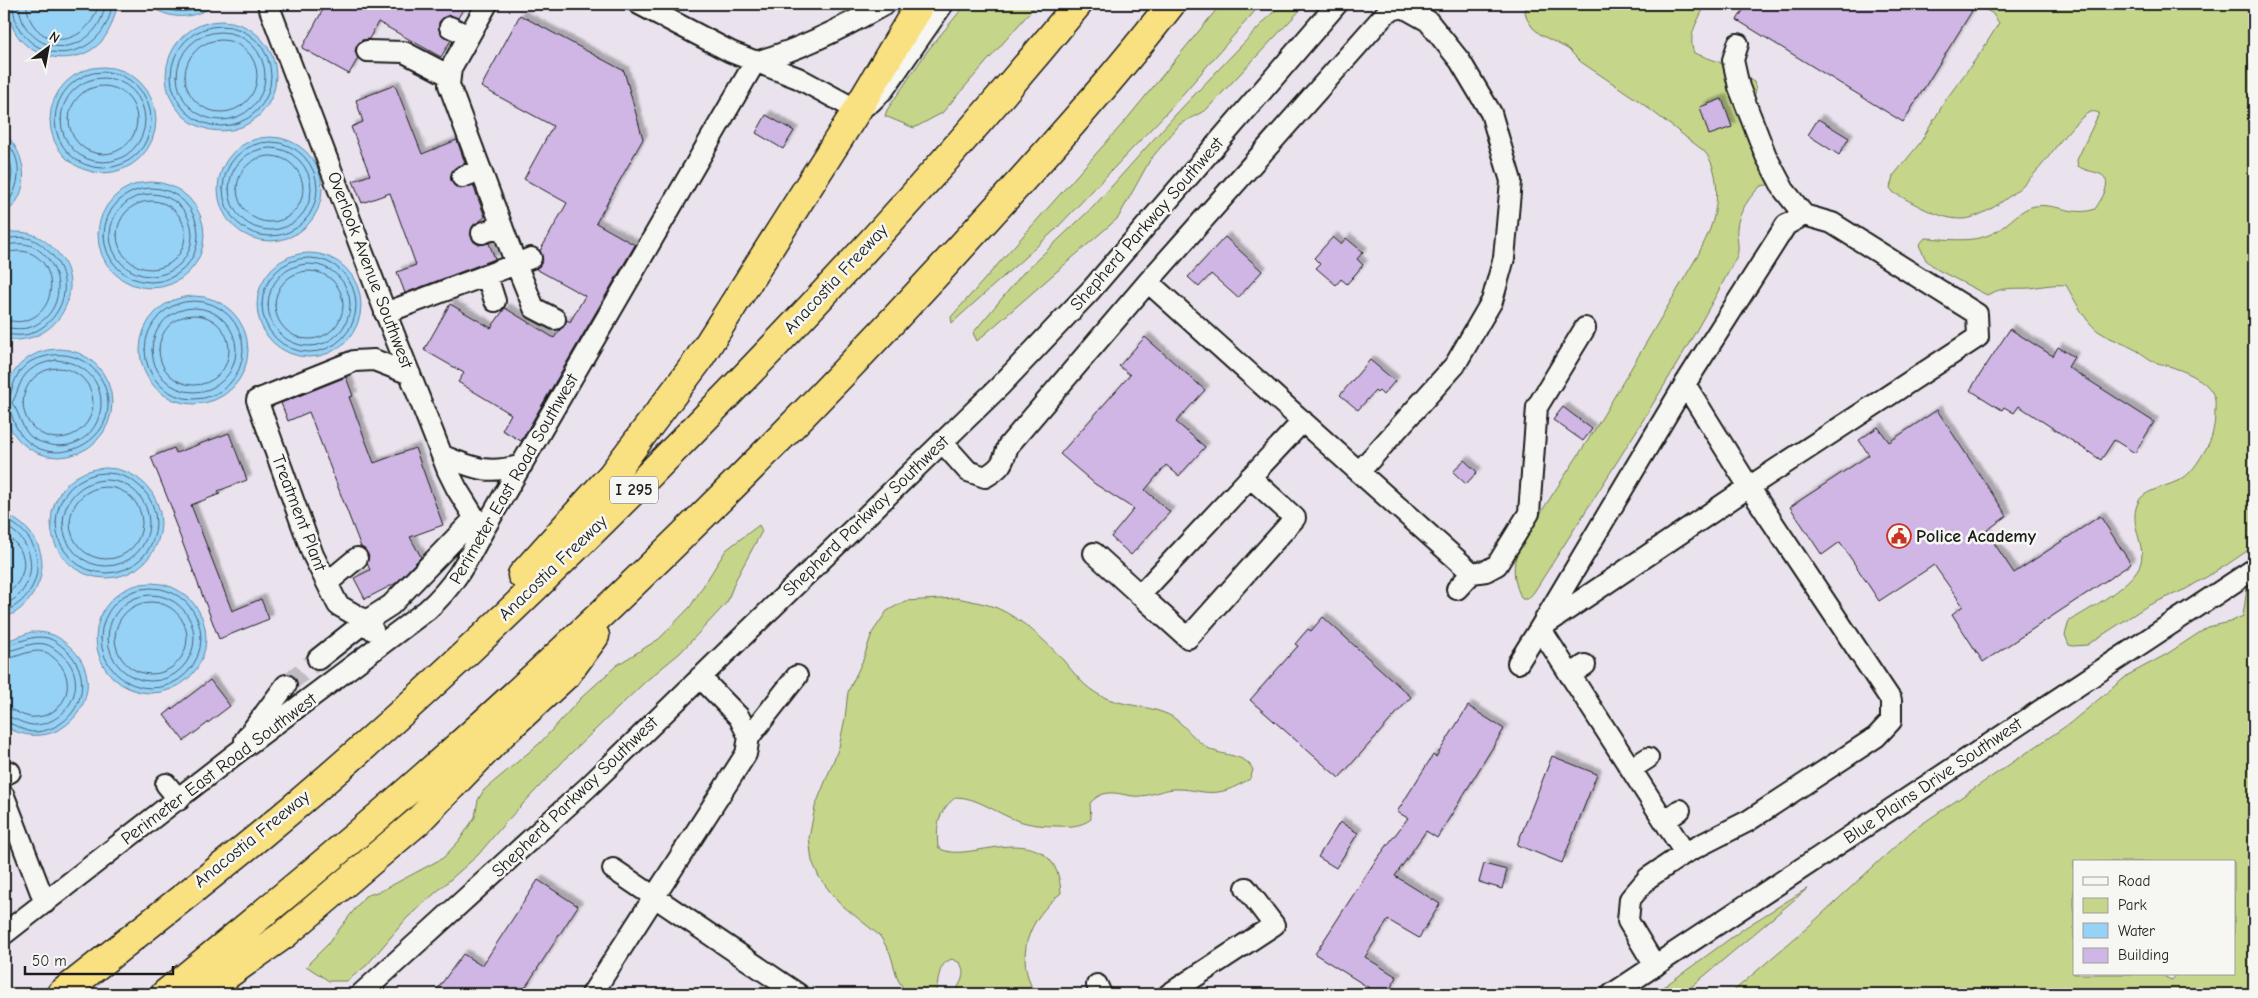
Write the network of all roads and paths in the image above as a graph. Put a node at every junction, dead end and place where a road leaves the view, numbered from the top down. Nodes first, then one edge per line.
1 (268, 4) edge
2 (487, 4) edge
3 (639, 4) edge
4 (885, 4) edge
5 (920, 4) edge
6 (943, 4) edge
7 (1078, 4) edge
8 (1170, 4) edge
9 (1182, 4) edge
10 (1337, 4) edge
11 (450, 27) dead end
12 (469, 36) junction
13 (1738, 44) dead end
14 (367, 52) dead end
15 (1131, 55) junction
16 (755, 62) junction
17 (450, 76) junction
18 (857, 110) junction
19 (1804, 215) junction
20 (502, 226) junction
21 (482, 233) dead end
22 (524, 261) junction
23 (487, 276) junction
24 (1148, 282) junction
25 (495, 301) dead end
26 (385, 313) junction
27 (555, 319) dead end
28 (1585, 328) dead end
29 (410, 374) junction
30 (1685, 384) junction
31 (1303, 421) junction
32 (942, 442) junction
33 (443, 456) junction
34 (522, 466) junction
35 (1359, 472) junction
36 (1250, 477) junction
37 (1749, 487) junction
38 (479, 525) junction
39 (1094, 553) dead end
40 (357, 558) dead end
41 (2254, 568) edge
42 (1472, 573) junction
43 (639, 577) junction
44 (327, 583) junction
45 (1457, 589) dead end
46 (1140, 595) junction
47 (366, 621) junction
48 (1540, 628) junction
49 (384, 643) junction
50 (318, 659) tunnel mouth
51 (1518, 664) dead end
52 (797, 676) dead end
53 (700, 677) junction
54 (286, 685) tunnel mouth
55 (749, 737) junction
56 (234, 755) junction
57 (166, 784) dead end
58 (4, 796) edge
59 (178, 800) junction
60 (1685, 853) junction
61 (613, 869) dead end
62 (1246, 888) dead end
63 (654, 897) junction
64 (45, 902) junction
65 (5, 928) edge
66 (143, 928) junction
67 (1655, 966) junction
68 (595, 993) edge
69 (61, 994) edge
70 (165, 994) edge
71 (200, 994) edge
72 (361, 994) edge
73 (798, 994) edge
74 (1169, 994) edge
75 (1612, 994) edge

1 - 26 street, Overlook Avenue Southwest
2 - 12 street
3 - 16 street
4 - 16 street
5 - 18 highway
6 - 18 street
7 - 66 highway, Anacostia Freeway / I 295
8 - 15 highway
9 - 15 highway
10 - 32 street, Shepherd Parkway Southwest
11 - 12 street
12 - 17 street
13 - 19 street
14 - 17 street
15 - 43 highway
16 - 18 street
16 - 34 street, Perimeter East Road Southwest
17 - 20 street
18 - 66 highway
19 - 30 street
19 - 37 street
20 - 21 street
20 - 22 street
22 - 23 street
22 - 27 street
23 - 25 street
23 - 26 street
24 - 31 street
24 - 32 street
24 - 35 street
26 - 29 street, Overlook Avenue Southwest
28 - 42 street
29 - 33 street, Overlook Avenue Southwest
29 - 44 street, Treatment Plant
30 - 37 street
30 - 48 street
31 - 35 street
31 - 36 street
32 - 53 street, Shepherd Parkway Southwest
33 - 34 street
33 - 38 street, Overlook Avenue Southwest
34 - 38 street, Perimeter East Road Southwest
35 - 42 street
36 - 46 street
36 - 46 street
37 - 48 street
37 - 60 street
38 - 47 street
38 - 49 street, Perimeter East Road Southwest
39 - 46 street
40 - 44 street
41 - 67 street, Blue Plains Drive Southwest
42 - 45 street
43 - 70 highway
43 - 71 highway
44 - 47 street, Treatment Plant
47 - 49 street
47 - 50 street
48 - 51 street
48 - 60 street
49 - 56 street, Perimeter East Road Southwest
52 - 55 street
53 - 55 street
53 - 72 street, Shepherd Parkway Southwest
54 - 56 street
55 - 63 street
56 - 59 street, Perimeter East Road Southwest
57 - 59 street
58 - 64 street
59 - 64 street, Perimeter East Road Southwest
60 - 67 street
61 - 63 street
62 - 74 street
63 - 68 street
63 - 73 street
64 - 65 street, Perimeter East Road Southwest
66 - 69 highway, Anacostia Freeway / I 295
67 - 75 street, Blue Plains Drive Southwest

